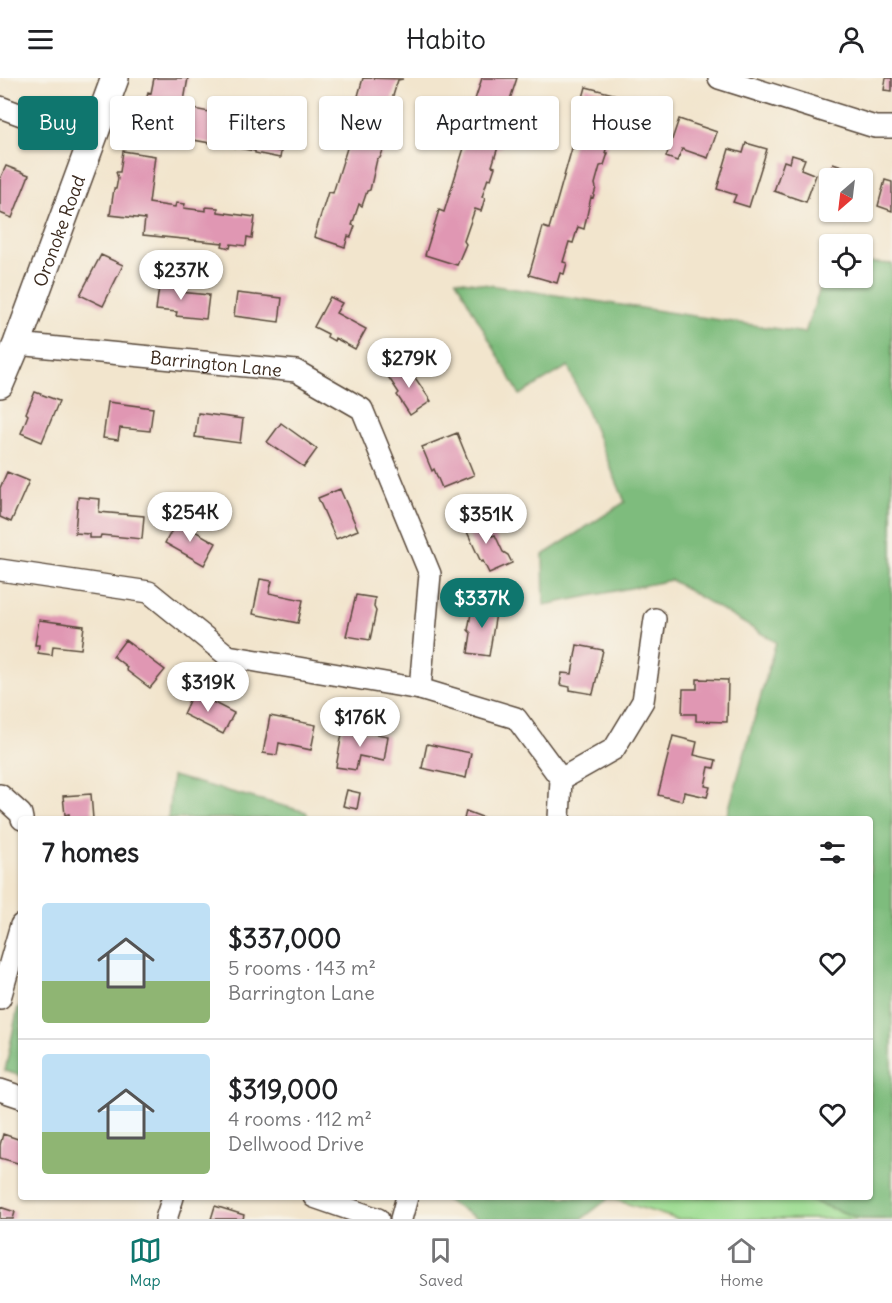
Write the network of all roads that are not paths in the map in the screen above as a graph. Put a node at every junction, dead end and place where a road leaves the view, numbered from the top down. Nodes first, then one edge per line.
1 (114, 78) edge
2 (719, 78) edge
3 (0, 107) edge
4 (18, 114) edge
5 (98, 122) edge
6 (892, 127) edge
7 (88, 150) edge
8 (17, 344) junction
9 (0, 384) edge
10 (0, 570) edge
11 (655, 618) dead end
12 (420, 689) junction
13 (561, 778) junction
14 (0, 795) edge
15 (21, 816) edge
16 (559, 816) edge
17 (18, 935) edge
18 (0, 998) edge
19 (0, 1090) edge
20 (18, 1096) edge
21 (172, 1200) edge
22 (323, 1200) edge
23 (406, 1200) edge
24 (166, 1219) edge
25 (378, 1219) edge
26 (401, 1219) edge

1 - 5 street, Oronoke Road
2 - 6 street
3 - 4 street
7 - 8 street, Oronoke Road
8 - 9 street, Oronoke Road
8 - 12 street, Barrington Lane
10 - 12 street
11 - 13 street
12 - 13 street
13 - 16 street
14 - 15 street
17 - 18 street
19 - 20 street
21 - 24 street
22 - 25 street
23 - 26 street

